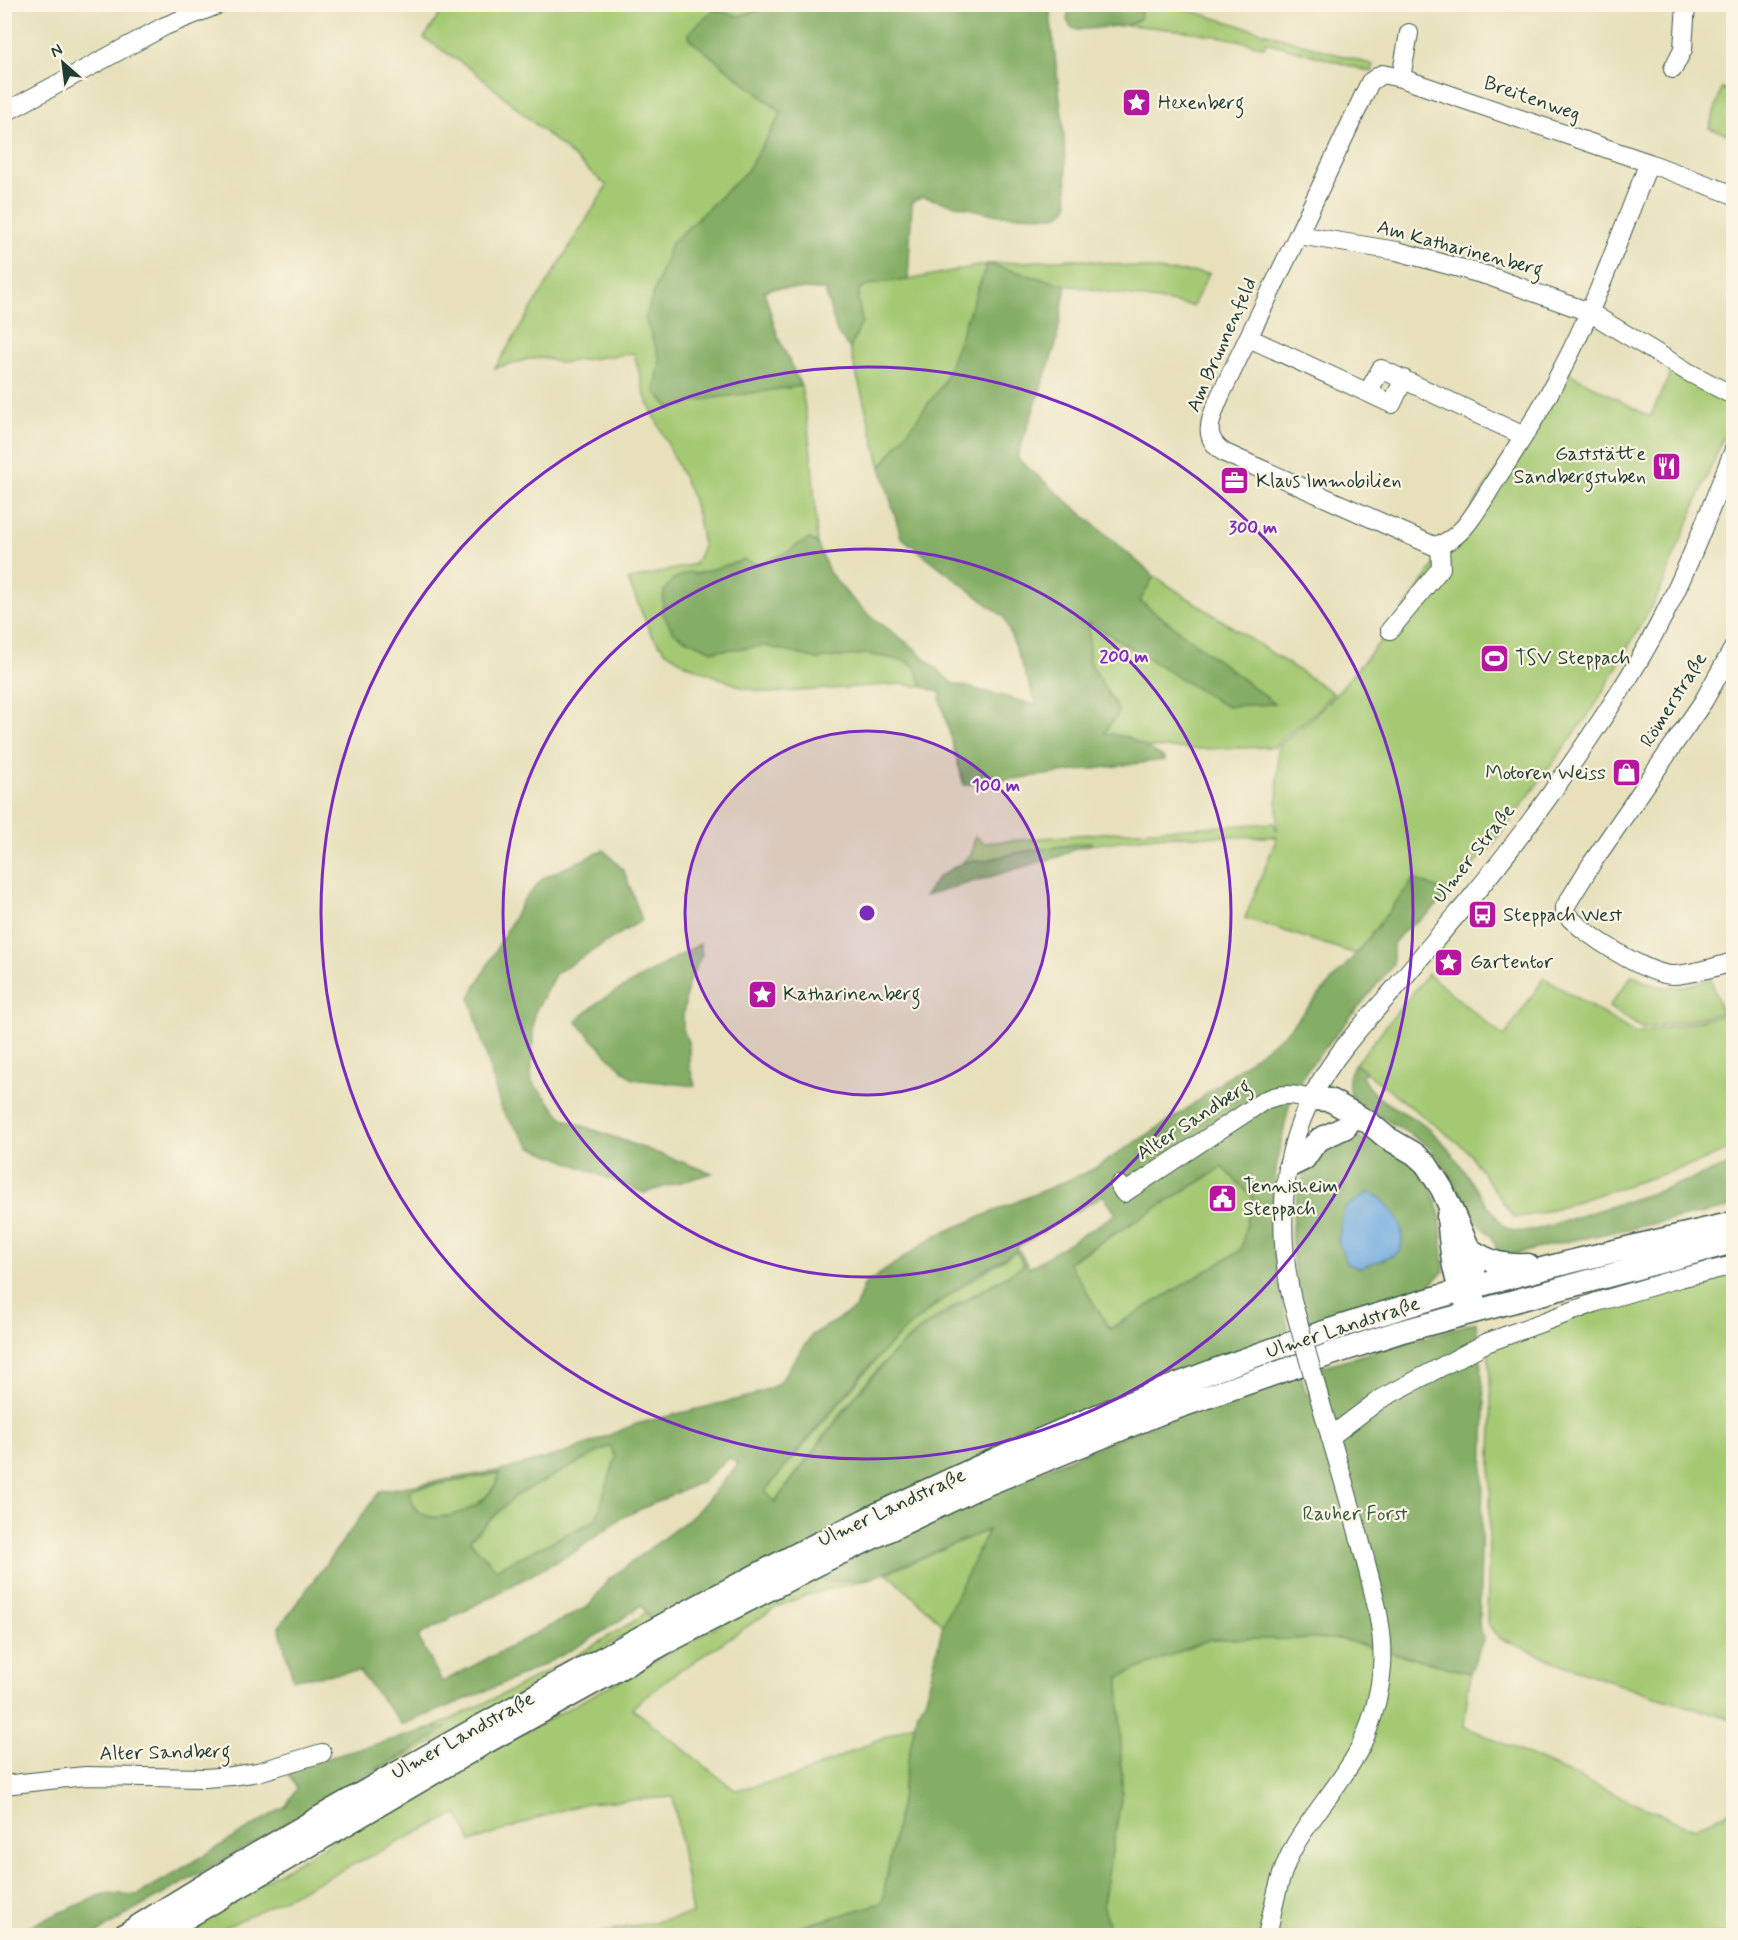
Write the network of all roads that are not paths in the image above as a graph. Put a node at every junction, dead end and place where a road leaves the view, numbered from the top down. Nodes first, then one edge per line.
1 (220, 4) edge
2 (1686, 4) edge
3 (1409, 33) dead end
4 (1673, 69) dead end
5 (1401, 78) junction
6 (4, 113) edge
7 (1648, 163) junction
8 (1734, 195) edge
9 (1298, 235) junction
10 (1589, 312) junction
11 (1249, 338) junction
12 (1404, 379) junction
13 (1368, 392) junction
14 (1734, 396) edge
15 (1524, 436) junction
16 (1734, 450) edge
17 (1440, 545) junction
18 (1390, 630) dead end
19 (1734, 647) edge
20 (1734, 962) edge
21 (1306, 1097) junction
22 (1346, 1127) junction
23 (1386, 1137) junction
24 (1290, 1167) junction
25 (1119, 1185) dead end
26 (1447, 1202) junction
27 (1730, 1230) edge
28 (1469, 1249) junction
29 (1553, 1265) junction
30 (1734, 1265) edge
31 (1467, 1288) junction
32 (1473, 1312) junction
33 (1330, 1437) junction
34 (322, 1753) dead end
35 (4, 1785) edge
36 (123, 1935) edge
37 (155, 1935) edge
38 (1267, 1935) edge

1 - 6 street
2 - 4 street
3 - 5 street
5 - 7 street, Breitenweg
5 - 9 street, Breitenweg
7 - 8 street, Breitenweg
7 - 10 street
9 - 10 street, Am Katharinenberg
9 - 11 street, Am Brunnenfeld
10 - 14 street, Am Katharinenberg
10 - 15 street
11 - 13 street
11 - 17 street, Am Brunnenfeld
12 - 13 street
12 - 13 street
12 - 15 street
15 - 17 street
16 - 21 street, Ulmer Straße
17 - 18 street
19 - 20 street, Römerstraße
21 - 22 main road
21 - 23 main road
21 - 24 street, Ulmer Straße
21 - 25 street, Alter Sandberg
22 - 23 main road
22 - 24 main road
23 - 26 main road
24 - 33 street, Ulmer Straße, bridge
26 - 28 main road
26 - 31 main road
27 - 29 main road, Ulmer Landstraße
27 - 32 main road, Ulmer Landstraße
28 - 29 main road
28 - 31 main road
29 - 31 main road, Ulmer Landstraße
30 - 33 street
31 - 32 main road
31 - 36 main road, Ulmer Landstraße
32 - 37 main road, Ulmer Landstraße
33 - 38 street, Ulmer Straße
34 - 35 street, Alter Sandberg

